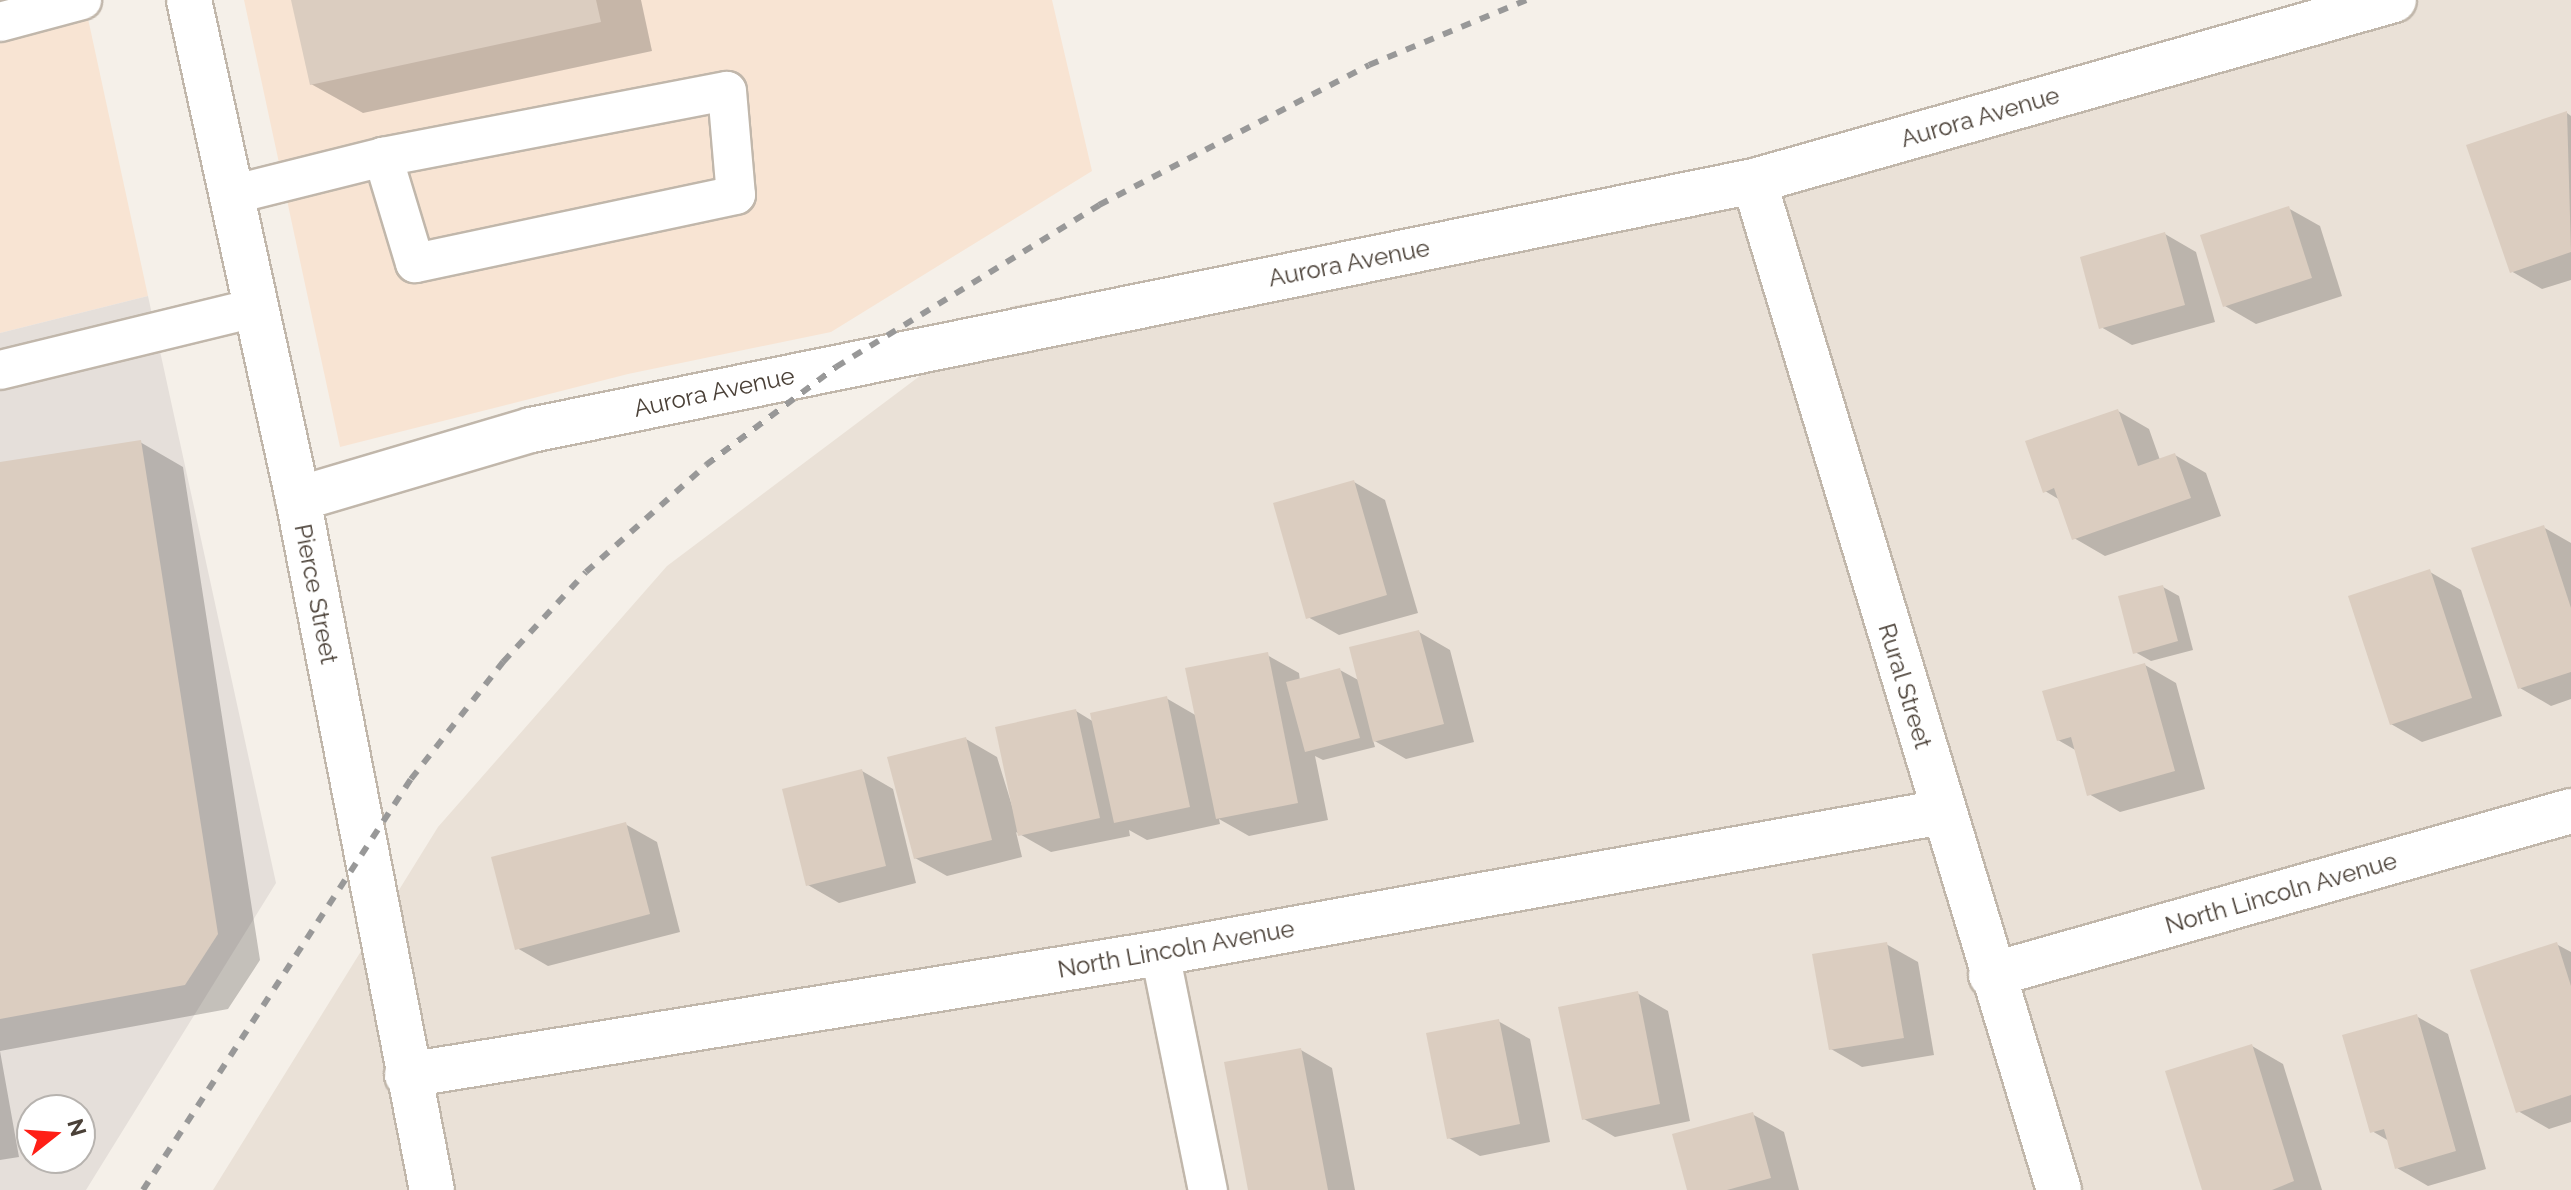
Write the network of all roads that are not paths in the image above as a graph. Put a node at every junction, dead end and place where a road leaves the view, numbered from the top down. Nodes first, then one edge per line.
1 (82, 0) edge
2 (189, 0) edge
3 (2394, 0) edge
4 (0, 22) edge
5 (383, 157) junction
6 (1754, 181) junction
7 (231, 195) junction
8 (255, 308) junction
9 (0, 370) edge
10 (298, 499) junction
11 (2571, 811) edge
12 (1942, 812) junction
13 (1160, 953) junction
14 (1991, 975) junction
15 (407, 1075) junction
16 (432, 1190) edge
17 (1208, 1190) edge
18 (2059, 1190) edge

1 - 4 lane
2 - 7 street, Pierce Street
3 - 6 street, Aurora Avenue
5 - 5 lane
5 - 7 lane
6 - 10 street, Aurora Avenue
6 - 12 street, Rural Street
7 - 8 street, Pierce Street
8 - 9 lane
8 - 10 street, Pierce Street
10 - 15 street, Pierce Street
11 - 14 street, North Lincoln Avenue
12 - 13 street, North Lincoln Avenue
12 - 14 street, Rural Street
13 - 15 street, North Lincoln Avenue
13 - 17 lane
14 - 18 street, Rural Street
15 - 16 street, Pierce Street

